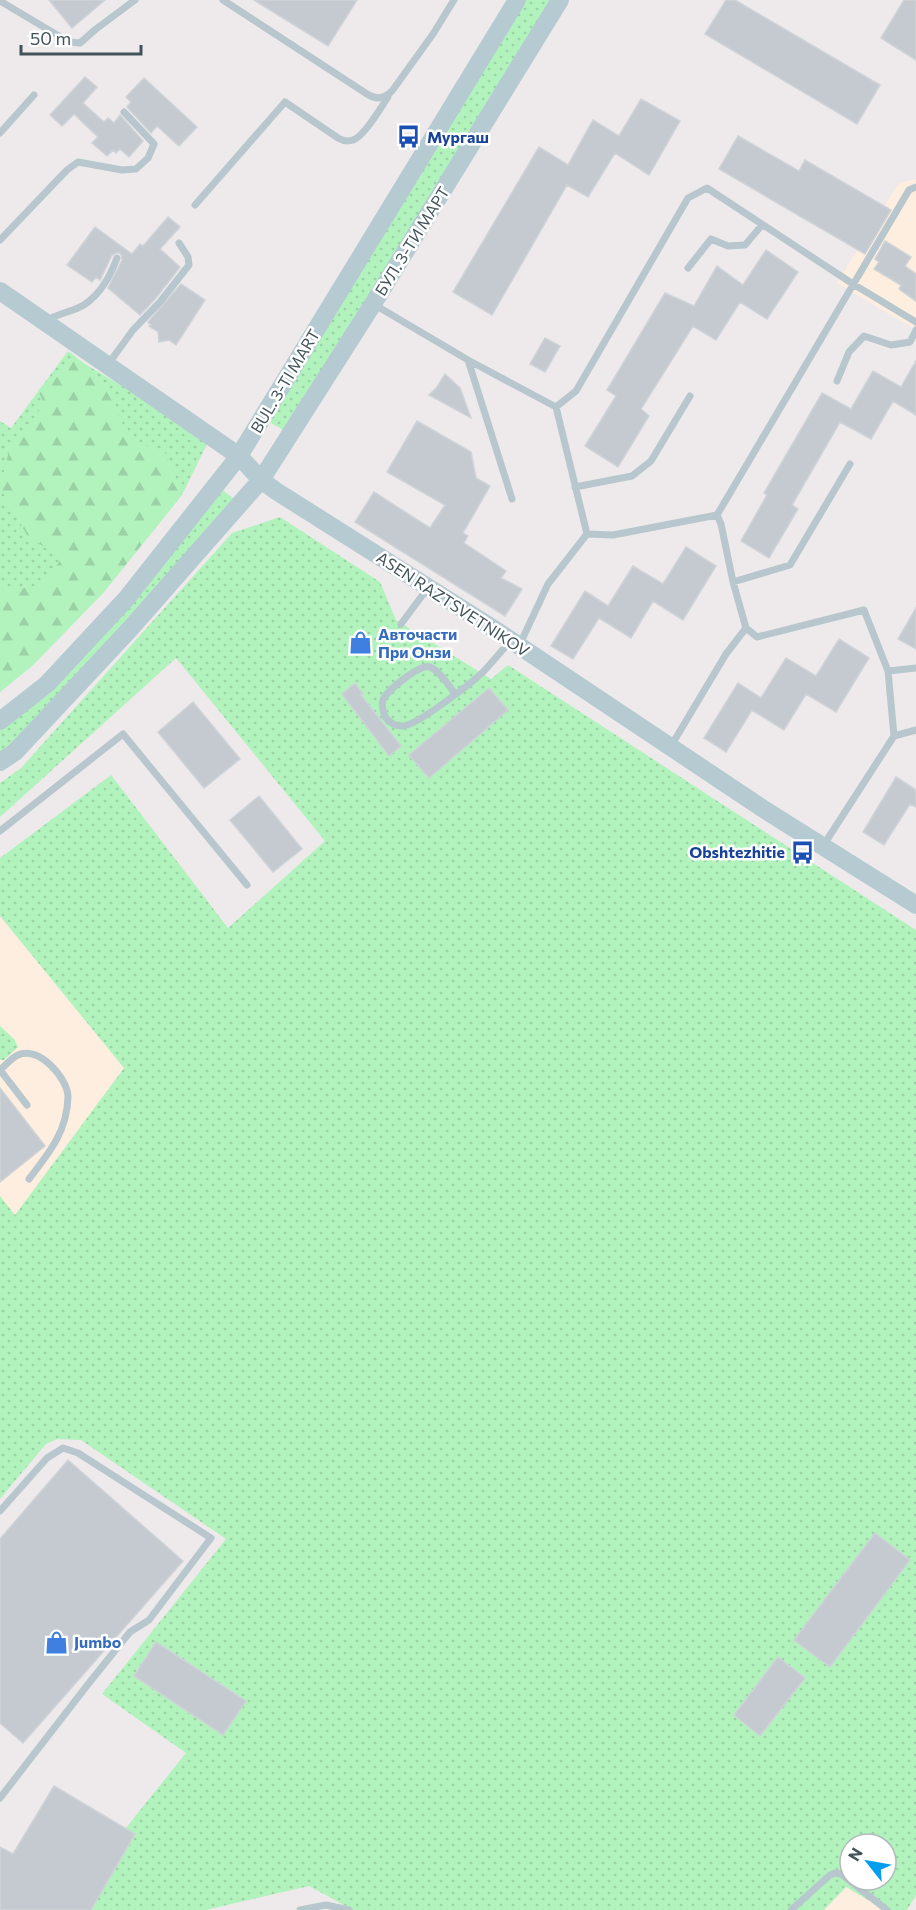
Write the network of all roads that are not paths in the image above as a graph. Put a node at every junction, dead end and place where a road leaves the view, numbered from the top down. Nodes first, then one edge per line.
1 (0, 0) edge
2 (135, 0) edge
3 (223, 0) edge
4 (454, 0) edge
5 (517, 0) edge
6 (560, 0) edge
7 (392, 92) junction
8 (34, 95) dead end
9 (124, 112) dead end
10 (0, 133) edge
11 (915, 186) edge
12 (195, 205) dead end
13 (762, 225) junction
14 (0, 240) edge
15 (179, 243) dead end
16 (117, 258) dead end
17 (688, 268) dead end
18 (853, 284) junction
19 (0, 291) edge
20 (373, 304) junction
21 (44, 321) junction
22 (916, 322) edge
23 (916, 330) edge
24 (468, 360) junction
25 (107, 365) junction
26 (837, 381) dead end
27 (690, 396) dead end
28 (556, 407) junction
29 (239, 456) junction
30 (850, 464) dead end
31 (261, 480) junction
32 (575, 487) junction
33 (512, 500) dead end
34 (717, 515) junction
35 (587, 534) junction
36 (733, 582) junction
37 (429, 587) junction
38 (401, 624) dead end
39 (746, 628) junction
40 (515, 643) junction
41 (916, 668) edge
42 (888, 672) junction
43 (455, 694) junction
44 (0, 721) edge
45 (916, 730) edge
46 (894, 736) junction
47 (670, 746) junction
48 (0, 762) edge
49 (0, 831) edge
50 (823, 846) junction
51 (247, 885) dead end
52 (916, 905) edge
53 (0, 1070) edge
54 (27, 1105) dead end
55 (29, 1179) dead end
56 (0, 1511) edge
57 (0, 1797) edge
58 (300, 1910) edge
59 (348, 1910) edge
60 (791, 1910) edge
61 (887, 1910) edge

1 - 2 lane
3 - 7 lane
4 - 7 lane
5 - 29 street, BUL. 3-TI MART
6 - 20 street, БУЛ. 3-ТИ МАРТ
7 - 12 lane
8 - 10 lane
9 - 14 lane
11 - 18 lane
13 - 17 lane
13 - 18 lane
13 - 28 lane
15 - 25 lane
16 - 21 lane
18 - 22 lane
18 - 34 lane
19 - 21 street, ASEN RAZTSVETNIKOV
20 - 24 lane
20 - 31 street, БУЛ. 3-ТИ МАРТ
21 - 25 street, ASEN RAZTSVETNIKOV
23 - 26 lane
24 - 28 lane
24 - 33 lane
25 - 29 street, ASEN RAZTSVETNIKOV
27 - 32 lane
28 - 32 lane
29 - 31 street, ASEN RAZTSVETNIKOV
29 - 44 street, BUL. 3-TI MART
30 - 36 lane
31 - 37 street, ASEN RAZTSVETNIKOV
31 - 48 street
32 - 35 lane
34 - 35 lane
34 - 36 lane
35 - 40 lane
36 - 39 lane
37 - 38 lane
37 - 40 street, ASEN RAZTSVETNIKOV
39 - 42 lane
39 - 47 lane
40 - 43 lane
40 - 47 street, ASEN RAZTSVETNIKOV
41 - 42 lane
42 - 46 lane
43 - 43 lane
45 - 46 lane
46 - 50 lane
47 - 50 street, ASEN RAZTSVETNIKOV
49 - 51 lane
50 - 52 street, ASEN RAZTSVETNIKOV
53 - 54 lane
53 - 55 lane
56 - 57 lane
58 - 59 lane
60 - 61 lane

